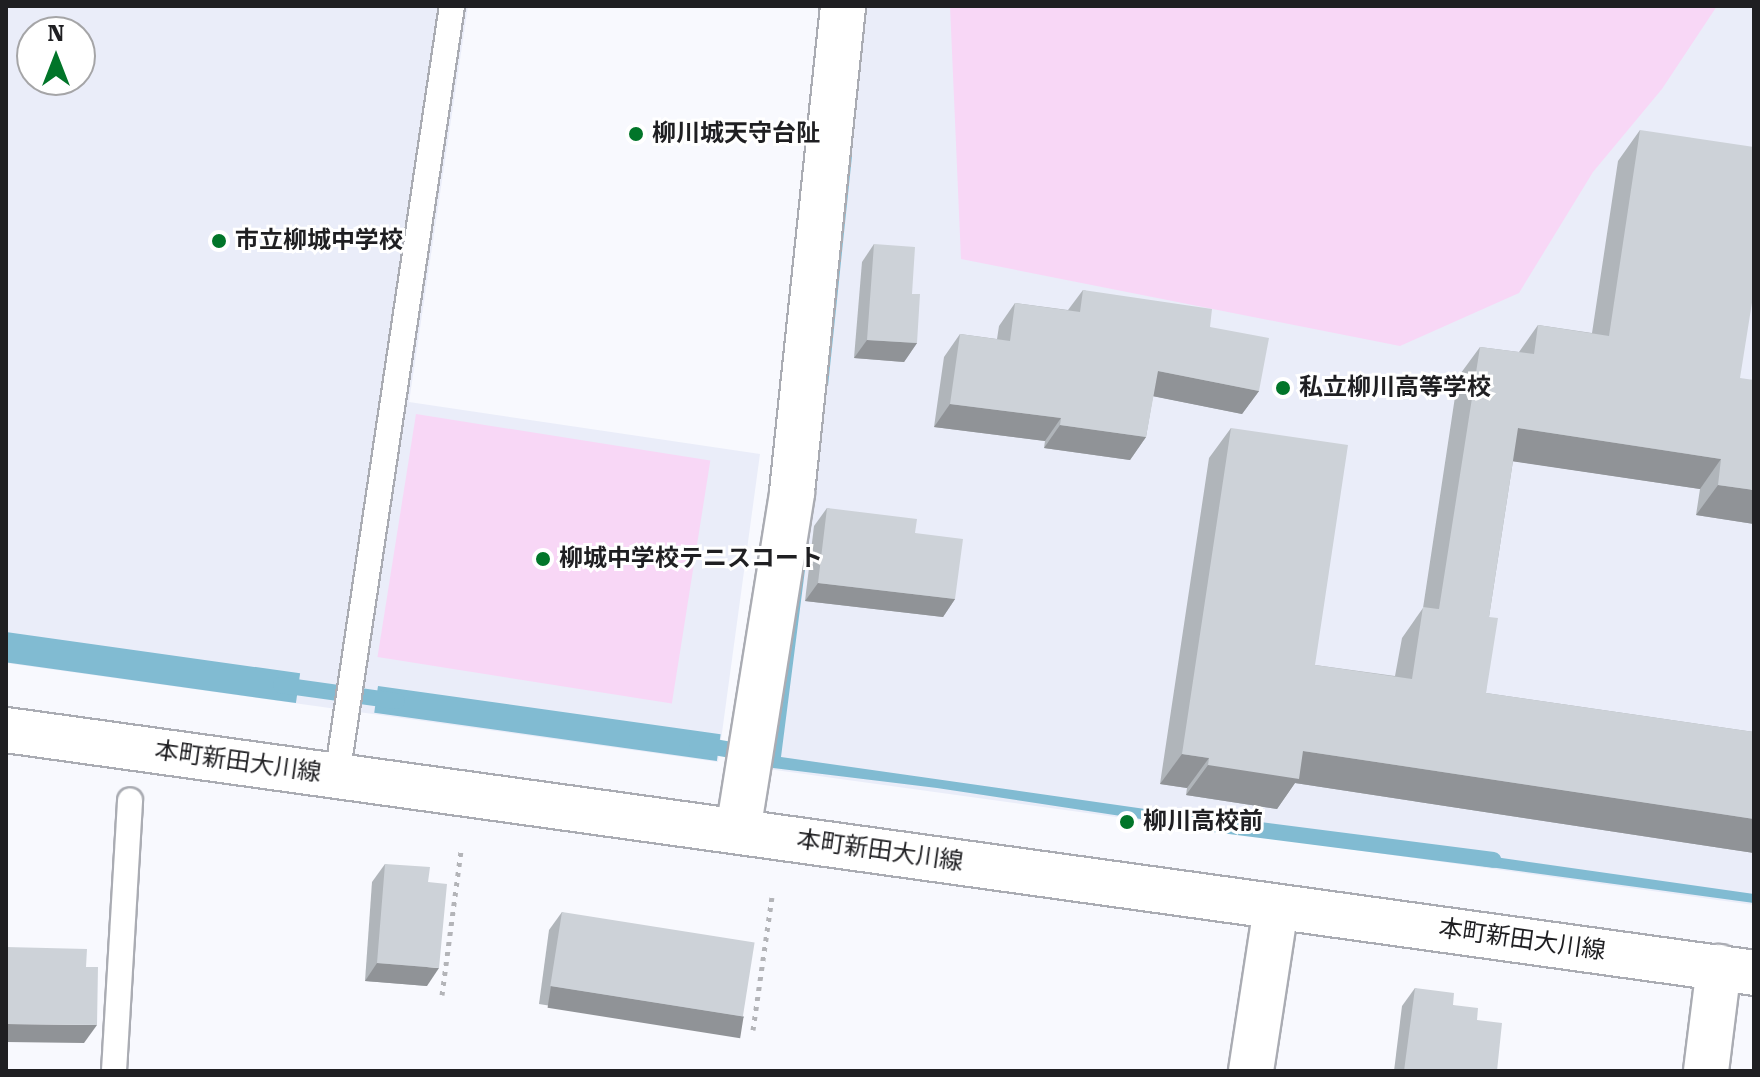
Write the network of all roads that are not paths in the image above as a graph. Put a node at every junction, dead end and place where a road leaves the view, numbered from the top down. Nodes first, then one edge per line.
1 (452, 6) edge
2 (843, 6) edge
3 (6, 730) edge
4 (337, 776) junction
5 (130, 800) dead end
6 (738, 831) junction
7 (1276, 908) junction
8 (1736, 970) edge
9 (114, 1071) edge
10 (1251, 1071) edge
11 (1706, 1071) edge

1 - 4 lane
2 - 6 main road
3 - 4 main road, 本町新田大川線
4 - 6 main road, 本町新田大川線
5 - 9 lane
6 - 7 main road, 本町新田大川線
7 - 8 main road, 本町新田大川線
7 - 10 main road
8 - 11 main road

